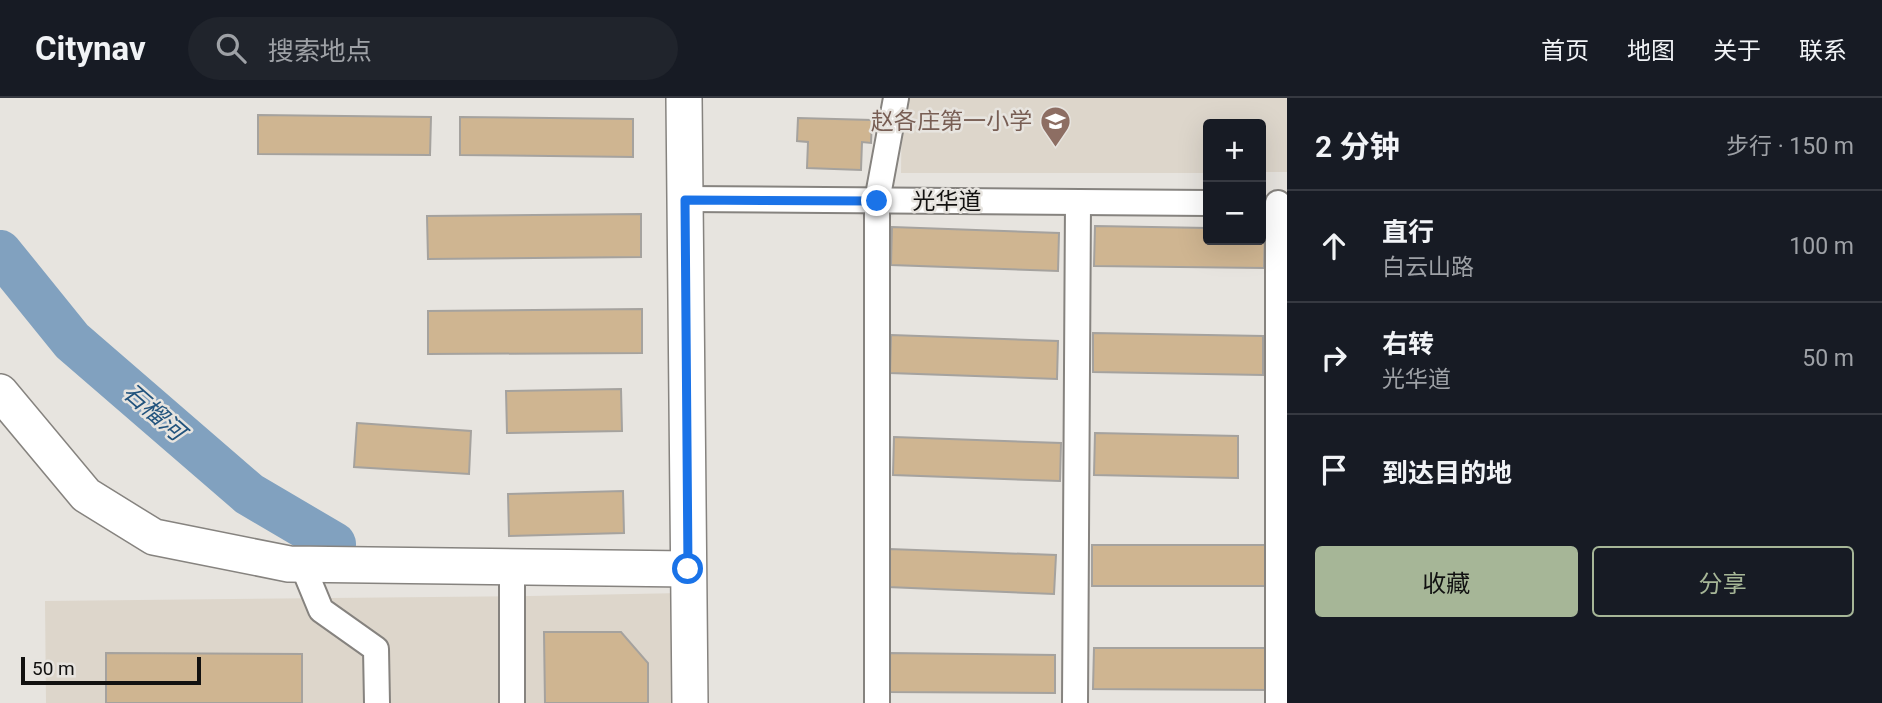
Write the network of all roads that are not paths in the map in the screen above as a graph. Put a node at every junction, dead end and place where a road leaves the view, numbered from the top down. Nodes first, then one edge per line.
1 (684, 98) edge
2 (896, 98) edge
3 (685, 200) junction
4 (877, 201) junction
5 (1078, 202) junction
6 (1203, 203) edge
7 (1275, 203) edge
8 (0, 392) edge
9 (302, 564) junction
10 (512, 566) junction
11 (688, 569) junction
12 (377, 703) edge
13 (512, 703) edge
14 (690, 703) edge
15 (877, 703) edge
16 (1075, 703) edge
17 (1278, 703) edge

1 - 3 street
2 - 4 street
3 - 4 street, 光华道
3 - 11 street
4 - 5 street, 光华道
4 - 15 street
5 - 6 street, 光华道
5 - 16 street
7 - 17 street
8 - 9 street
9 - 10 street
9 - 12 street
10 - 11 street
10 - 13 street
11 - 14 street

